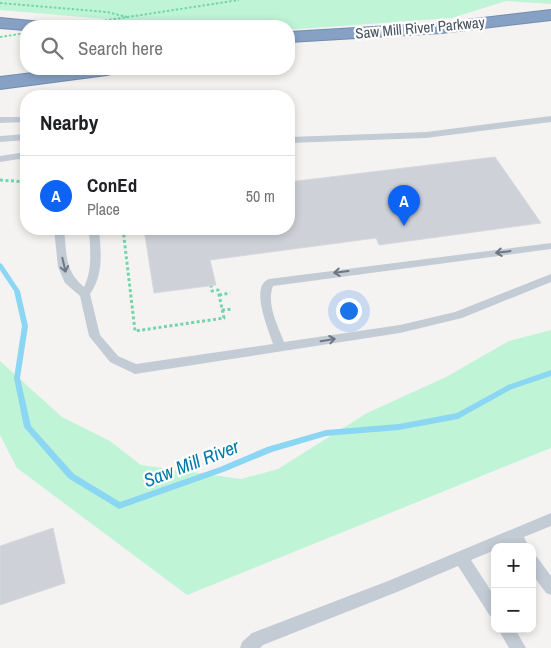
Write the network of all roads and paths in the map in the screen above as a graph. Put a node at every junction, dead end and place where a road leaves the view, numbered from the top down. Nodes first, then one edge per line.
1 (239, 0) edge
2 (0, 3) edge
3 (551, 14) edge
4 (128, 17) junction
5 (109, 20) edge
6 (551, 22) edge
7 (0, 23) edge
8 (20, 25) edge
9 (0, 30) edge
10 (20, 32) edge
11 (20, 34) edge
12 (452, 34) junction
13 (0, 37) edge
14 (295, 37) edge
15 (295, 45) edge
16 (295, 52) edge
17 (61, 75) edge
18 (0, 83) edge
19 (551, 119) edge
20 (0, 120) edge
21 (20, 120) edge
22 (20, 137) edge
23 (0, 139) edge
24 (295, 140) edge
25 (20, 156) edge
26 (10, 158) junction
27 (0, 159) edge
28 (20, 161) edge
29 (0, 180) edge
30 (20, 182) edge
31 (60, 235) edge
32 (94, 235) edge
33 (124, 235) edge
34 (551, 246) edge
35 (551, 278) edge
36 (211, 286) dead end
37 (230, 293) dead end
38 (85, 294) junction
39 (219, 295) junction
40 (232, 309) dead end
41 (222, 310) junction
42 (280, 347) junction
43 (551, 520) edge
44 (518, 541) edge
45 (461, 558) junction
46 (536, 567) edge
47 (551, 588) edge
48 (491, 605) edge
49 (509, 633) edge
50 (248, 648) edge
51 (518, 648) edge

1 - 4 path
2 - 4 path
3 - 14 highway, Saw Mill River Parkway
4 - 5 path
6 - 12 highway, Saw Mill River Parkway
7 - 8 highway
9 - 10 highway
11 - 13 path, bridge
12 - 15 highway, Saw Mill River Parkway
12 - 16 highway
17 - 18 highway
19 - 24 lane
20 - 21 lane
22 - 23 lane
25 - 26 lane
26 - 27 lane
26 - 28 lane
29 - 30 path
31 -> 38 lane
32 - 38 lane
33 - 41 path
34 -> 42 lane
42 -> 35 lane
36 - 39 path
37 - 39 path
38 - 42 lane
39 - 41 path
40 - 41 path
43 - 44 lane
44 - 45 lane
45 - 48 lane
45 - 50 lane
46 - 47 lane
49 - 51 lane

